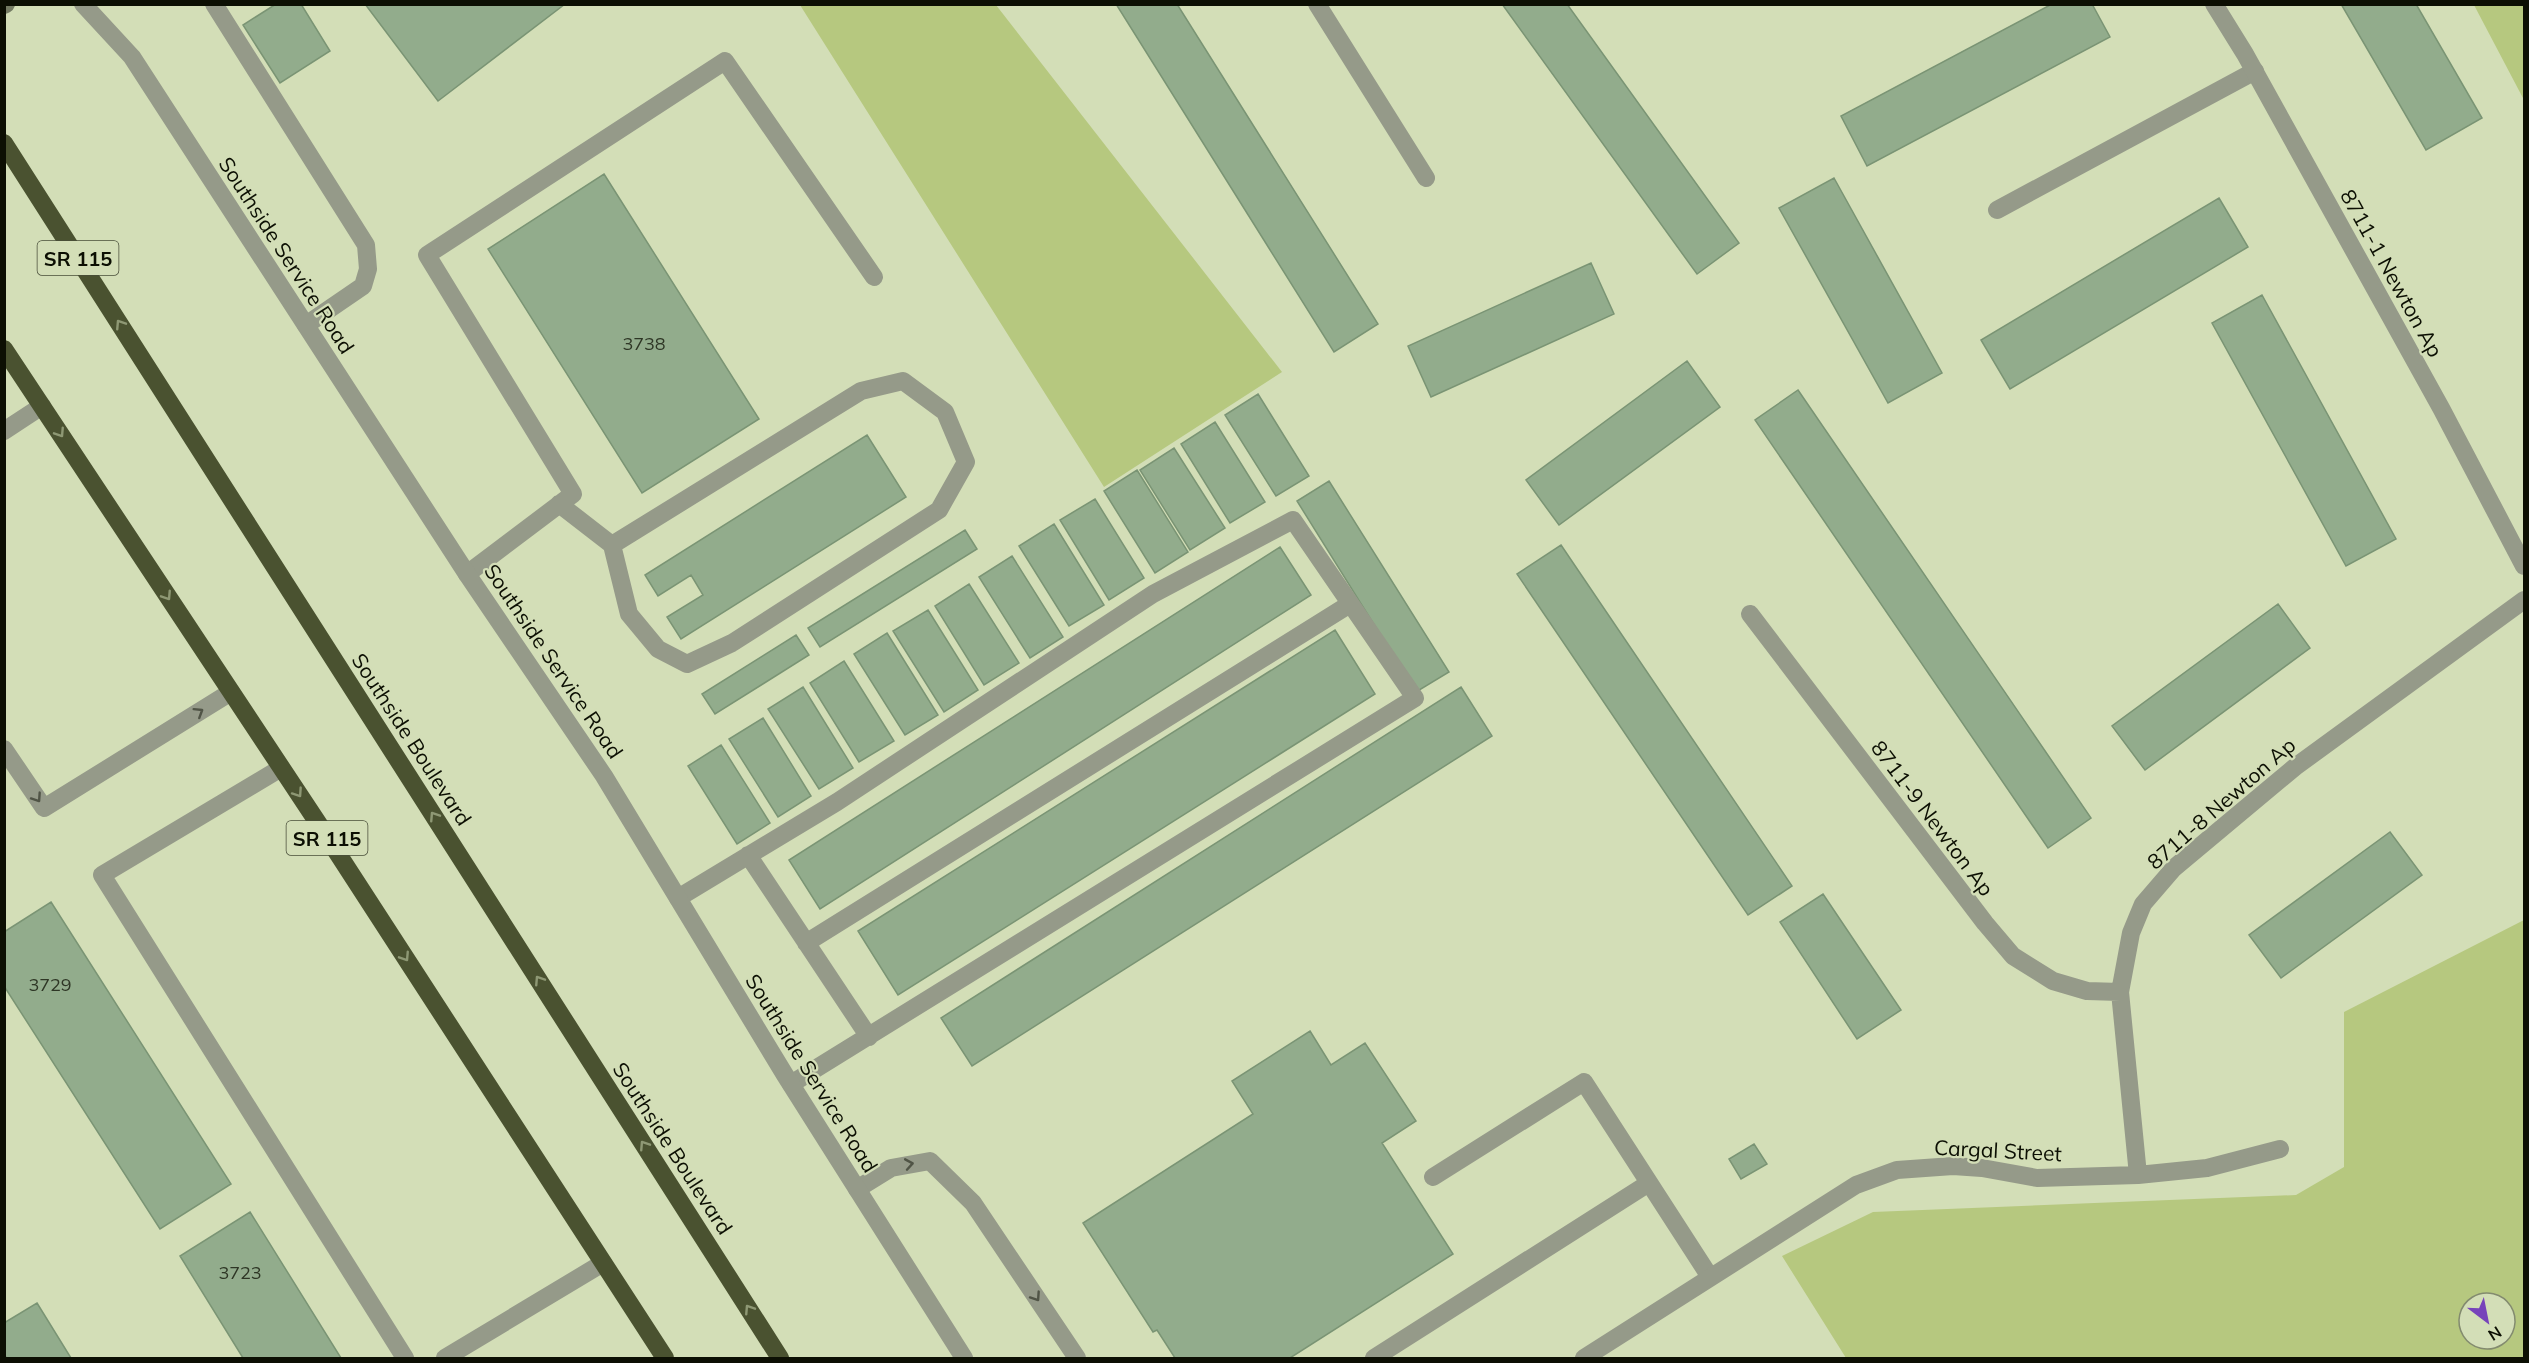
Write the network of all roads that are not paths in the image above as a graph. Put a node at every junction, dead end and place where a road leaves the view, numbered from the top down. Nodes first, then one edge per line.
1 (83, 4) edge
2 (214, 4) edge
3 (1317, 4) edge
4 (2214, 4) edge
5 (2255, 71) junction
6 (4, 143) edge
7 (1426, 178) dead end
8 (1997, 210) dead end
9 (874, 277) dead end
10 (306, 325) junction
11 (4, 349) edge
12 (42, 406) junction
13 (4, 431) edge
14 (560, 504) junction
15 (612, 545) junction
16 (2524, 566) edge
17 (467, 574) junction
18 (2524, 600) edge
19 (1350, 604) junction
20 (1750, 614) dead end
21 (231, 693) junction
22 (4, 749) edge
23 (281, 768) junction
24 (748, 855) junction
25 (678, 898) junction
26 (806, 943) junction
27 (2120, 992) junction
28 (869, 1037) junction
29 (791, 1084) junction
30 (2280, 1149) dead end
31 (2138, 1175) junction
32 (1433, 1177) dead end
33 (1649, 1183) junction
34 (857, 1189) junction
35 (603, 1263) junction
36 (1710, 1277) junction
37 (405, 1359) edge
38 (445, 1359) edge
39 (665, 1359) edge
40 (780, 1359) edge
41 (964, 1359) edge
42 (1077, 1359) edge
43 (1374, 1359) edge
44 (1584, 1359) edge

1 - 10 street, Southside Service Road
2 - 10 street
3 - 7 street
4 - 5 street, 8711-1 Newton Ap
5 - 8 street
5 - 16 street, 8711-1 Newton Ap
40 -> 6 highway, Southside Boulevard / SR 115
9 - 14 street
10 - 17 street, Southside Service Road
11 - 12 highway, SR 115
12 - 13 street
12 -> 21 highway, SR 115
14 - 15 street
14 - 17 street
15 - 15 street
17 - 25 street, Southside Service Road
18 - 27 street, 8711-8 Newton Ap
19 - 24 street
19 - 26 street
19 - 28 street
20 - 27 street, 8711-9 Newton Ap
22 -> 21 street
21 - 23 highway, SR 115
23 -> 35 highway, SR 115
23 - 37 street
24 - 25 street
24 - 26 street
25 - 29 street, Southside Service Road
26 - 28 street
27 - 31 street, 8711-8 Newton Ap
28 - 29 street
29 - 34 street, Southside Service Road
30 - 31 street, Cargal Street
31 - 36 street, Cargal Street
32 - 33 street
33 - 36 street
33 - 43 street
34 - 41 street, Southside Service Road
34 -> 42 street
35 - 38 street
35 - 39 highway, SR 115
36 - 44 street, Cargal Street

